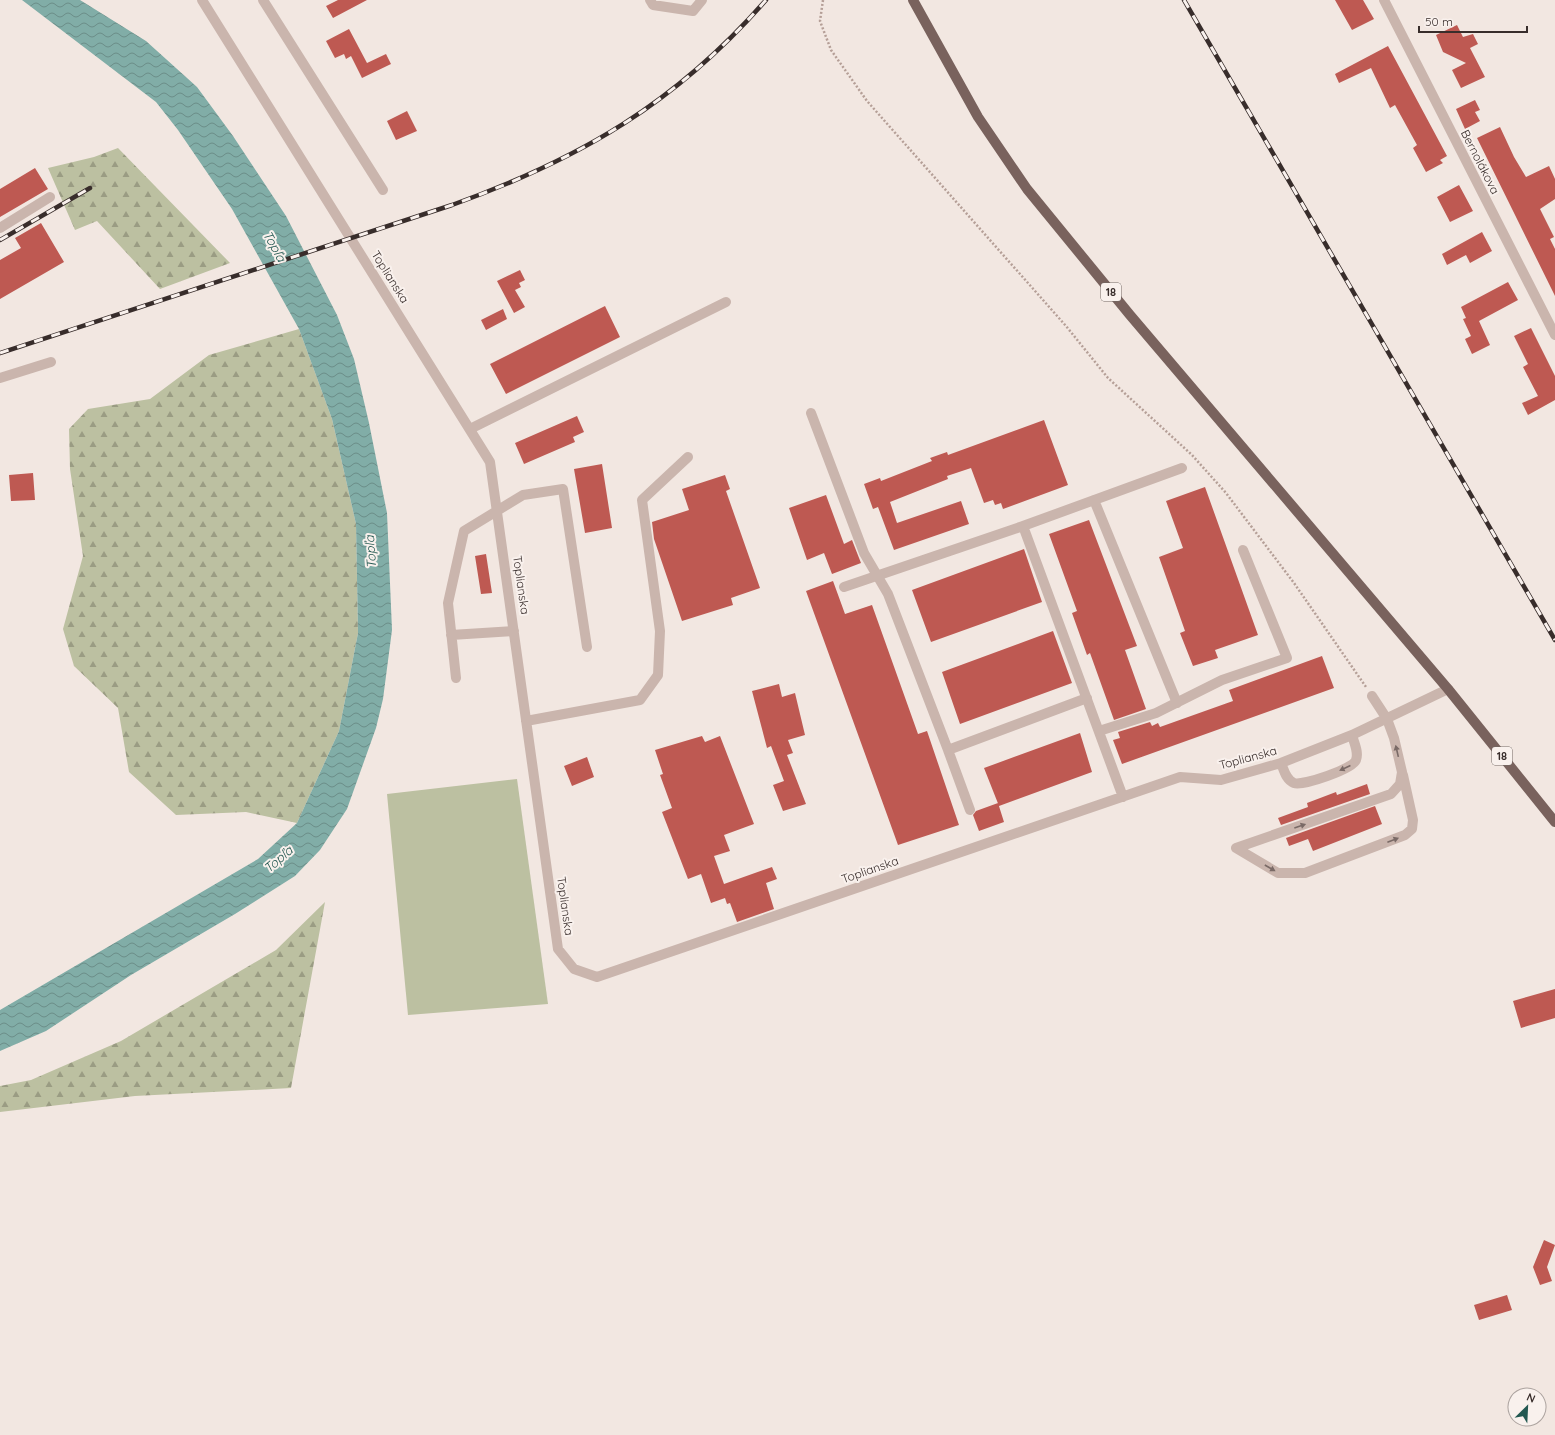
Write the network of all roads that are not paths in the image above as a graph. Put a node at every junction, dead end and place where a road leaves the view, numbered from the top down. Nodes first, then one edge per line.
1 (202, 0) edge
2 (262, 0) edge
3 (650, 0) edge
4 (702, 0) edge
5 (913, 0) edge
6 (1384, 0) edge
7 (383, 190) dead end
8 (50, 197) dead end
9 (0, 228) edge
10 (726, 302) dead end
11 (1555, 335) edge
12 (52, 362) dead end
13 (0, 378) edge
14 (811, 413) dead end
15 (470, 429) junction
16 (688, 457) dead end
17 (1182, 468) dead end
18 (1094, 500) junction
19 (497, 511) junction
20 (1023, 526) junction
21 (1243, 550) dead end
22 (877, 575) junction
23 (844, 586) dead end
24 (514, 631) junction
25 (451, 635) junction
26 (588, 647) dead end
27 (456, 678) dead end
28 (1448, 689) junction
29 (1372, 696) road end
30 (1087, 698) junction
31 (1177, 702) junction
32 (1388, 718) junction
33 (526, 721) junction
34 (1099, 731) junction
35 (1352, 736) junction
36 (948, 750) junction
37 (1281, 763) junction
38 (1402, 772) junction
39 (1123, 797) junction
40 (970, 810) dead end
41 (1555, 822) edge

1 - 15 street, Toplianska
2 - 7 street
3 - 4 street
5 - 28 main road, 18
6 - 11 street, Bernolákova
8 - 9 street
10 - 15 street
12 - 13 street
14 - 22 street
15 - 19 street, Toplianska
16 - 33 street
17 - 18 street
18 - 20 street
18 - 31 street
19 - 24 street, Toplianska
19 - 25 street
19 - 26 street
20 - 22 street
20 - 30 street
21 - 31 street
22 - 23 street
22 - 36 street
24 - 25 street
24 - 33 street, Toplianska
25 - 27 street
28 - 32 street, Toplianska
28 - 41 main road, 18
29 - 32 street
30 - 34 street
30 - 36 street
31 - 34 street
32 - 35 street, Toplianska
38 -> 32 street
33 - 39 street, Toplianska
34 - 39 street
35 - 37 street, Toplianska
35 -> 37 street
36 - 40 street
37 - 39 street, Toplianska
38 - 38 street

